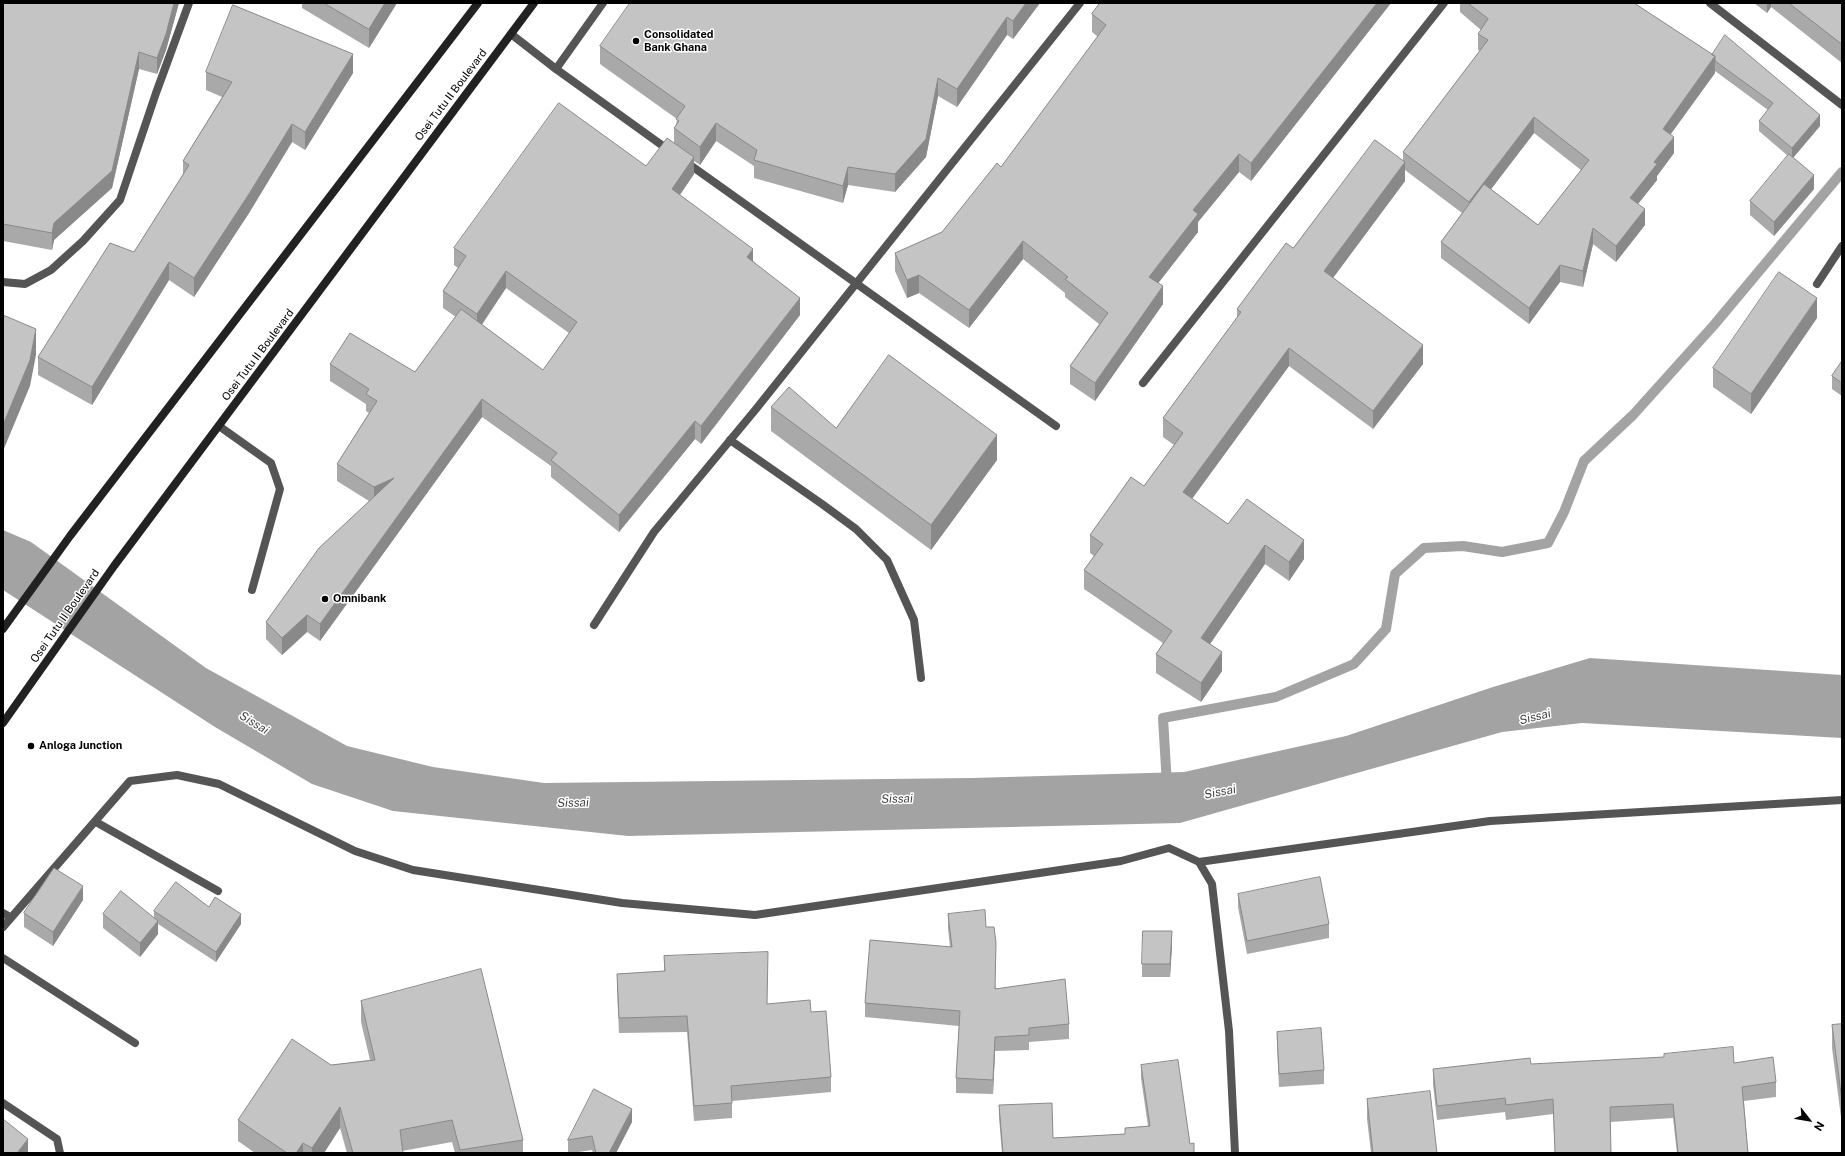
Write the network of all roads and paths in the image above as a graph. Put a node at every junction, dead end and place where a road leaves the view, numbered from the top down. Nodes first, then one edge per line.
1 (190, 3) edge
2 (478, 3) edge
3 (534, 3) edge
4 (603, 3) edge
5 (1080, 3) edge
6 (1444, 3) edge
7 (1710, 3) edge
8 (511, 34) junction
9 (556, 69) junction
10 (1842, 105) edge
11 (1842, 246) edge
12 (3, 282) edge
13 (856, 282) junction
14 (1817, 284) dead end
15 (1143, 383) dead end
16 (219, 426) junction
17 (1056, 426) dead end
18 (730, 440) junction
19 (252, 590) dead end
20 (594, 625) dead end
21 (3, 629) edge
22 (920, 678) dead end
23 (3, 723) edge
24 (1842, 800) edge
25 (96, 822) junction
26 (1199, 862) junction
27 (218, 891) dead end
28 (7, 915) edge
29 (3, 927) edge
30 (3, 958) edge
31 (135, 1042) dead end
32 (3, 1103) edge
33 (60, 1153) edge
34 (1235, 1153) edge

1 - 12 street
2 - 21 main road
3 - 8 main road, Osei Tutu II Boulevard
4 - 9 street
5 - 13 street
6 - 15 street
7 - 10 street
8 - 9 street
8 - 16 main road, Osei Tutu II Boulevard
9 - 13 street
11 - 14 street
13 - 17 street
13 - 18 street
16 - 19 street
16 - 23 main road, Osei Tutu II Boulevard
18 - 20 street
18 - 22 street
24 - 26 street
25 - 26 street
25 - 27 street
25 - 28 street
26 - 34 street
28 - 29 street
30 - 31 street
32 - 33 street

